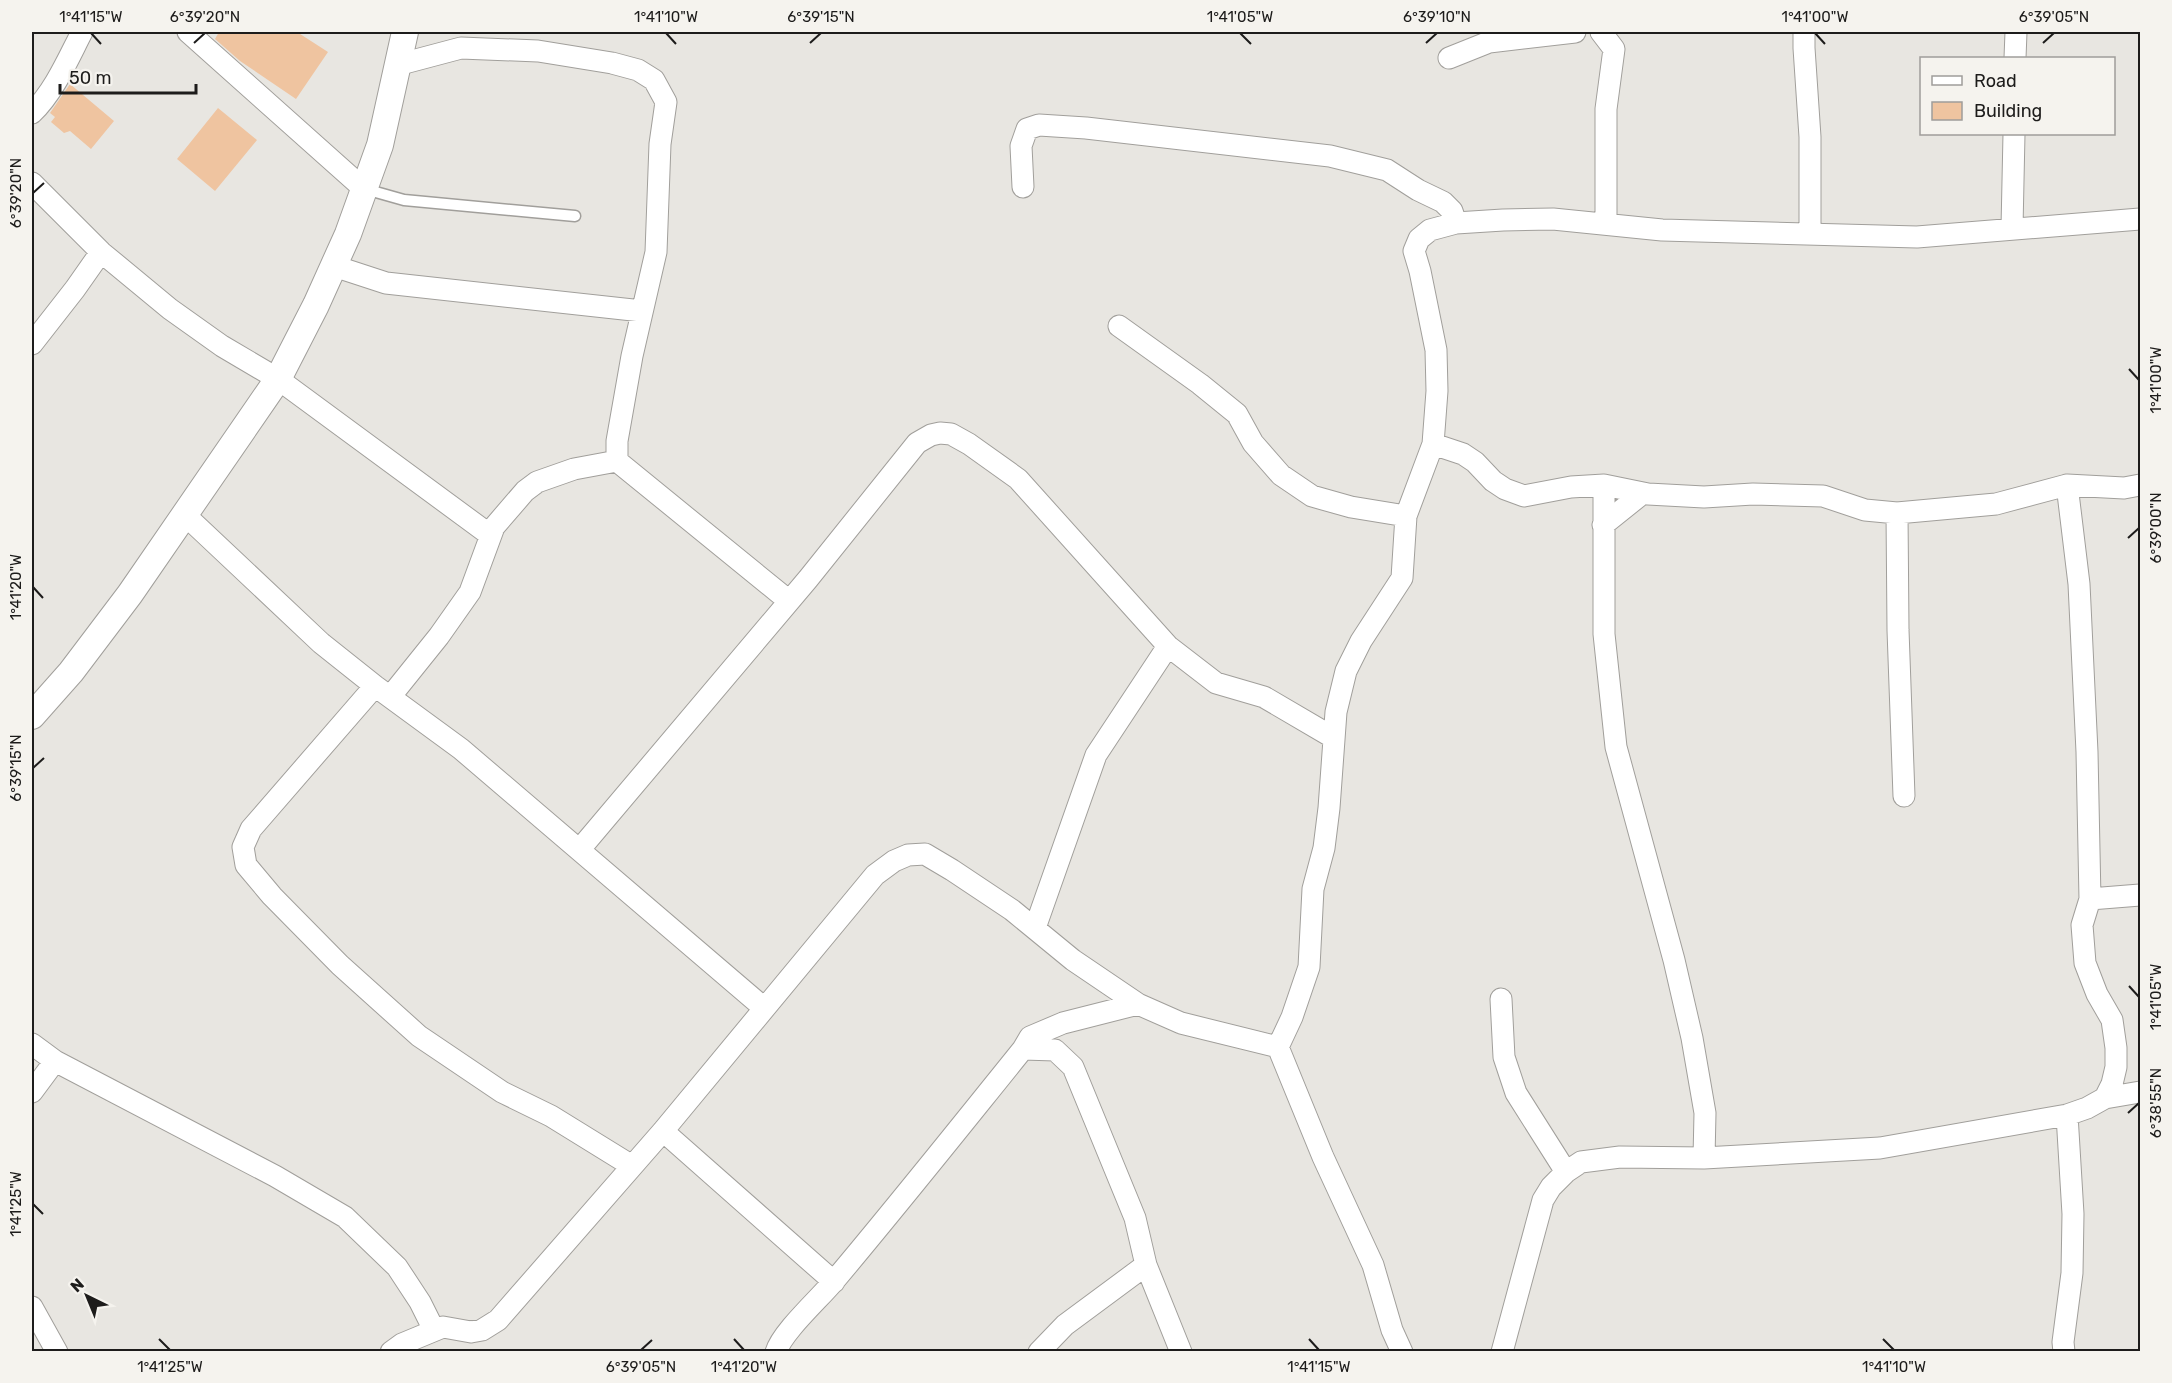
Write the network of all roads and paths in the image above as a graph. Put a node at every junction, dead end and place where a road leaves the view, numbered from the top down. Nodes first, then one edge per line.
1 (82, 32) edge
2 (188, 32) edge
3 (405, 32) edge
4 (1575, 32) edge
5 (1601, 32) edge
6 (1804, 32) edge
7 (2016, 32) edge
8 (2015, 57) edge
9 (1449, 58) dead end
10 (397, 65) junction
11 (32, 113) edge
12 (2014, 135) edge
13 (32, 183) edge
14 (1023, 187) dead end
15 (364, 189) junction
16 (575, 216) dead end
17 (2140, 219) edge
18 (1456, 223) junction
19 (1606, 224) junction
20 (2012, 228) junction
21 (1810, 233) junction
22 (101, 252) junction
23 (334, 266) junction
24 (642, 311) junction
25 (1119, 326) dead end
26 (32, 344) edge
27 (278, 379) junction
28 (1433, 444) junction
29 (617, 461) junction
30 (1604, 485) junction
31 (2067, 485) junction
32 (2140, 485) edge
33 (1643, 493) junction
34 (1897, 513) junction
35 (184, 514) junction
36 (1407, 516) junction
37 (1603, 525) junction
38 (490, 535) junction
39 (789, 602) junction
40 (1167, 646) junction
41 (382, 692) junction
42 (32, 716) edge
43 (1334, 738) junction
44 (1904, 796) dead end
45 (580, 849) junction
46 (2140, 895) edge
47 (2090, 898) junction
48 (1035, 928) junction
49 (1501, 999) dead end
50 (1138, 1004) junction
51 (764, 1008) junction
52 (32, 1044) edge
53 (1278, 1047) junction
54 (1023, 1049) junction
55 (55, 1061) junction
56 (32, 1092) edge
57 (2140, 1092) edge
58 (2105, 1098) junction
59 (2067, 1115) junction
60 (663, 1131) junction
61 (1704, 1158) junction
62 (632, 1166) junction
63 (1566, 1172) junction
64 (1146, 1265) junction
65 (834, 1282) junction
66 (32, 1307) edge
67 (434, 1330) junction
68 (57, 1352) edge
69 (392, 1352) edge
70 (776, 1352) edge
71 (1040, 1352) edge
72 (1181, 1352) edge
73 (1402, 1352) edge
74 (1502, 1352) edge
75 (2064, 1352) edge

1 - 11 street
2 - 15 street
3 - 10 street
4 - 9 street
5 - 19 street
6 - 21 street
7 - 8 street
10 - 15 street
10 - 24 street
12 - 20 street
13 - 22 street
14 - 18 street
15 - 16 lane
15 - 23 street
17 - 20 street
18 - 19 street
18 - 28 street
19 - 21 street
20 - 21 street
22 - 26 street
22 - 27 street
23 - 24 street
23 - 27 street
24 - 29 street
25 - 36 street
27 - 35 street
27 - 38 street
28 - 30 street
28 - 36 street
29 - 38 street
29 - 39 street
30 - 33 street
30 - 37 street
31 - 32 street
31 - 34 street
31 - 47 street
33 - 34 street
33 - 37 street
34 - 44 street
35 - 41 street
35 - 42 street
36 - 43 street
37 - 61 street
38 - 41 street
39 - 40 street
39 - 45 street
40 - 43 street
40 - 48 street
41 - 45 street
41 - 62 street
43 - 53 street
45 - 51 street
46 - 47 street
47 - 58 street
48 - 50 street
48 - 51 street
49 - 63 street
50 - 53 street
50 - 54 street
51 - 60 street
52 - 55 street
53 - 73 street
54 - 64 street
54 - 65 street
55 - 56 street
55 - 67 street
57 - 58 street
58 - 59 street
59 - 61 street
59 - 75 street
60 - 62 street
60 - 65 street
61 - 63 street
62 - 67 street
63 - 74 street
64 - 71 street
64 - 72 street
65 - 70 street
66 - 68 street
67 - 69 street

